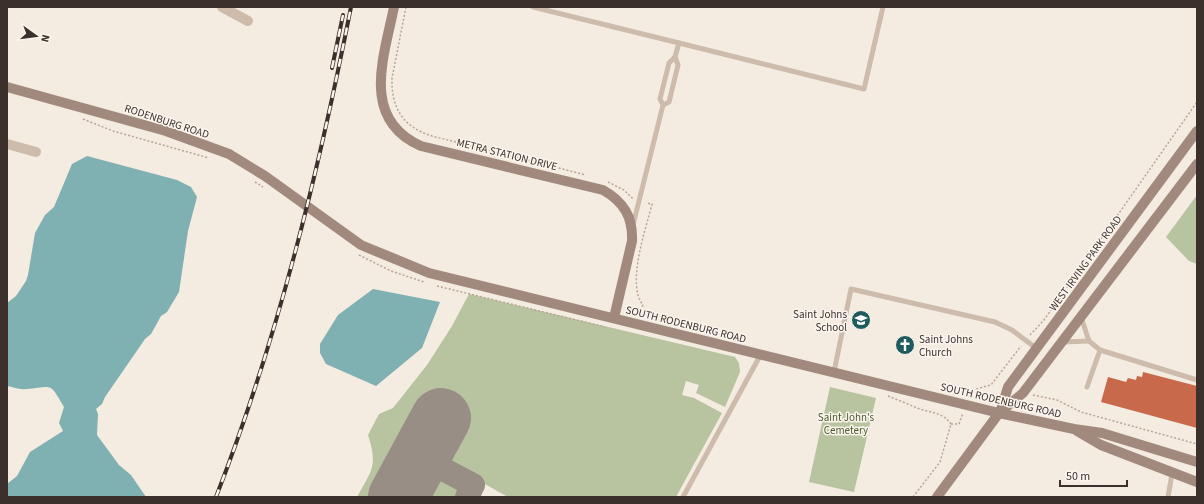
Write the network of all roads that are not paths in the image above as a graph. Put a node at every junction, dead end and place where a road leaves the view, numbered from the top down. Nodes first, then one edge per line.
1 (222, 7) edge
2 (394, 7) edge
3 (533, 7) edge
4 (883, 7) edge
5 (248, 21) dead end
6 (679, 43) junction
7 (675, 57) junction
8 (7, 87) edge
9 (663, 105) junction
10 (1197, 130) edge
11 (7, 144) edge
12 (36, 152) dead end
13 (1197, 164) edge
14 (308, 206) joint
15 (633, 228) junction
16 (1081, 317) junction
17 (614, 318) junction
18 (1062, 342) junction
19 (1089, 342) junction
20 (1036, 348) junction
21 (1100, 350) junction
22 (761, 354) junction
23 (834, 372) junction
24 (1197, 380) edge
25 (1087, 387) dead end
26 (1000, 413) junction
27 (1074, 429) junction
28 (1197, 462) edge
29 (1172, 474) junction
30 (1197, 482) edge
31 (683, 497) edge
32 (937, 497) edge
33 (1168, 497) edge

1 - 5 street
2 - 15 street, METRA STATION DRIVE
3 - 6 lane
4 - 6 lane
6 - 7 lane
7 - 9 lane
7 - 9 lane
8 - 14 street, RODENBURG ROAD
9 - 15 lane
10 - 20 street, WEST IRVING PARK ROAD
11 - 12 street
13 - 16 street, WEST IRVING PARK ROAD
14 - 17 street, SOUTH RODENBURG ROAD
15 - 17 street
16 - 18 street, WEST IRVING PARK ROAD
16 - 19 lane
17 - 22 street, SOUTH RODENBURG ROAD
18 - 19 lane
18 - 26 street, WEST IRVING PARK ROAD
19 - 21 lane
20 - 23 lane
20 - 26 street, WEST IRVING PARK ROAD
21 - 24 lane
21 - 25 lane
22 - 23 street, SOUTH RODENBURG ROAD
22 - 31 lane
23 - 26 street, SOUTH RODENBURG ROAD
26 - 27 street, SOUTH RODENBURG ROAD
26 - 32 street, WEST IRVING PARK ROAD
27 - 28 street, SOUTH RODENBURG ROAD
27 - 29 street, SOUTH RODENBURG ROAD
29 - 30 street, SOUTH RODENBURG ROAD
29 - 33 lane

